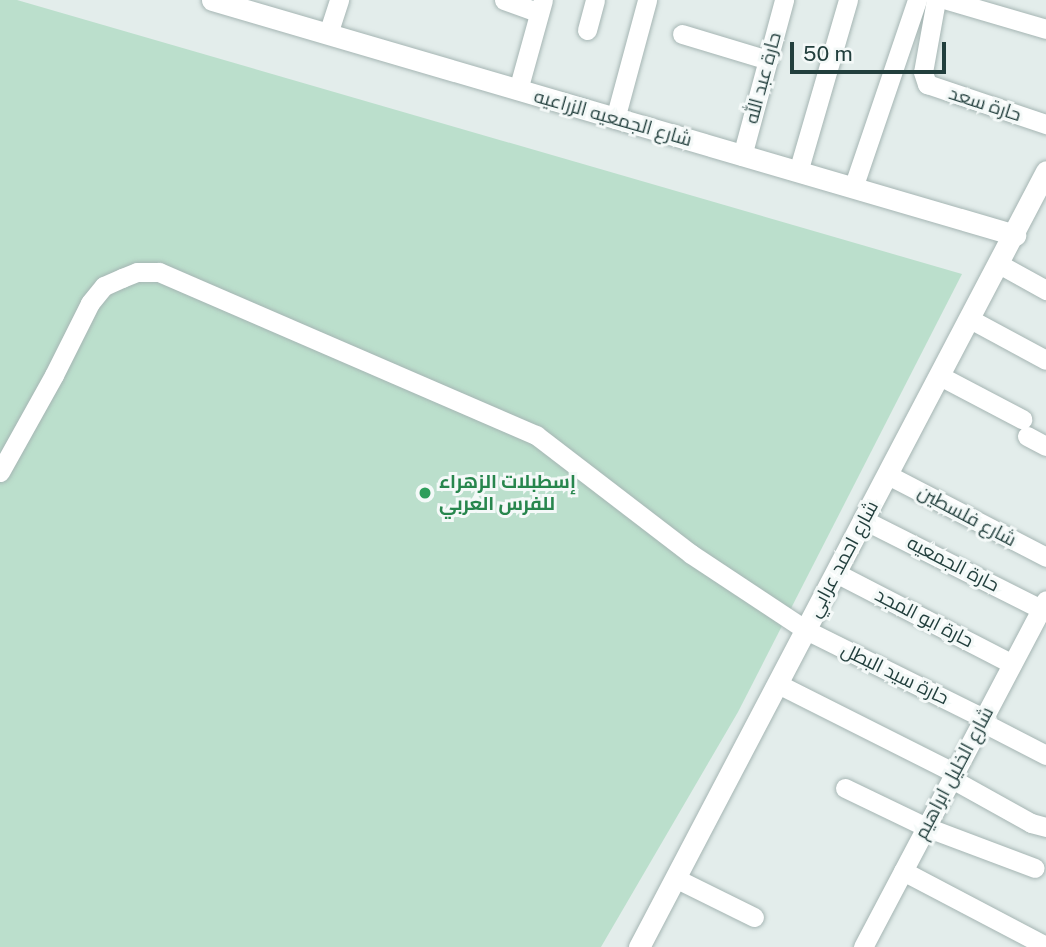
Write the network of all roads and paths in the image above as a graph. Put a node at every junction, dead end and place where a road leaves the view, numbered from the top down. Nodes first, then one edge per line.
1 (339, 0) edge
2 (504, 0) edge
3 (595, 0) edge
4 (647, 0) edge
5 (784, 0) edge
6 (848, 0) edge
7 (917, 0) edge
8 (936, 0) edge
9 (947, 0) edge
10 (222, 1) edge
11 (984, 5) edge
12 (541, 6) edge
13 (1046, 29) edge
14 (587, 30) dead end
15 (328, 34) junction
16 (682, 34) dead end
17 (768, 60) junction
18 (518, 90) junction
19 (615, 119) junction
20 (1046, 124) edge
21 (742, 156) junction
22 (1046, 171) edge
23 (798, 172) junction
24 (853, 188) junction
25 (1015, 235) junction
26 (999, 264) junction
27 (1046, 290) edge
28 (970, 319) junction
29 (1046, 360) edge
30 (940, 376) junction
31 (1046, 446) edge
32 (0, 472) edge
33 (888, 475) junction
34 (864, 520) junction
35 (1046, 557) edge
36 (836, 573) junction
37 (1043, 604) edge
38 (806, 630) junction
39 (1012, 664) junction
40 (778, 684) junction
41 (982, 720) junction
42 (1046, 755) edge
43 (953, 776) junction
44 (845, 788) dead end
45 (1039, 825) edge
46 (926, 827) junction
47 (1035, 868) dead end
48 (903, 871) junction
49 (675, 878) junction
50 (754, 917) dead end
51 (1046, 946) edge
52 (639, 947) edge
53 (863, 947) edge

1 - 15 street
2 - 12 street
3 - 14 street
4 - 19 street
5 - 17 street, حارة عبد الله
6 - 23 street
7 - 24 street
8 - 20 street, حارة سعد
9 - 11 street
10 - 15 street, شارع الجمعيه الزراعيه
11 - 13 street
12 - 18 street
15 - 18 street, شارع الجمعيه الزراعيه
16 - 17 street
17 - 21 street, حارة عبد الله
18 - 19 street, شارع الجمعيه الزراعيه
19 - 21 street, شارع الجمعيه الزراعيه
21 - 23 street, شارع الجمعيه الزراعيه
22 - 25 street, شارع احمد عرابي
23 - 24 street, شارع الجمعيه الزراعيه
24 - 25 street, شارع الجمعيه الزراعيه
25 - 26 street, شارع احمد عرابي
26 - 27 street
26 - 28 street, شارع احمد عرابي
28 - 29 street
28 - 30 street, شارع احمد عرابي
30 - 31 street
30 - 33 street, شارع احمد عرابي
32 - 38 street, حارة سيد البطل
33 - 34 street, شارع احمد عرابي
33 - 35 street, شارع فلسطين
34 - 36 street, شارع احمد عرابي
34 - 37 street, حارة الجمعيه
36 - 38 street, شارع احمد عرابي
36 - 39 street, حارة ابو المجد
37 - 39 street, شارع الخليل ابراهيم
38 - 40 street, شارع احمد عرابي
38 - 41 street, حارة سيد البطل
39 - 41 street, شارع الخليل ابراهيم
40 - 43 street
40 - 49 street, شارع احمد عرابي
41 - 42 street, حارة سيد البطل
41 - 43 street, شارع الخليل ابراهيم
43 - 45 street
43 - 46 street, شارع الخليل ابراهيم
44 - 46 street
46 - 47 street
46 - 48 street, شارع الخليل ابراهيم
48 - 51 street
48 - 53 street, شارع الخليل ابراهيم
49 - 50 street
49 - 52 street, شارع احمد عرابي

